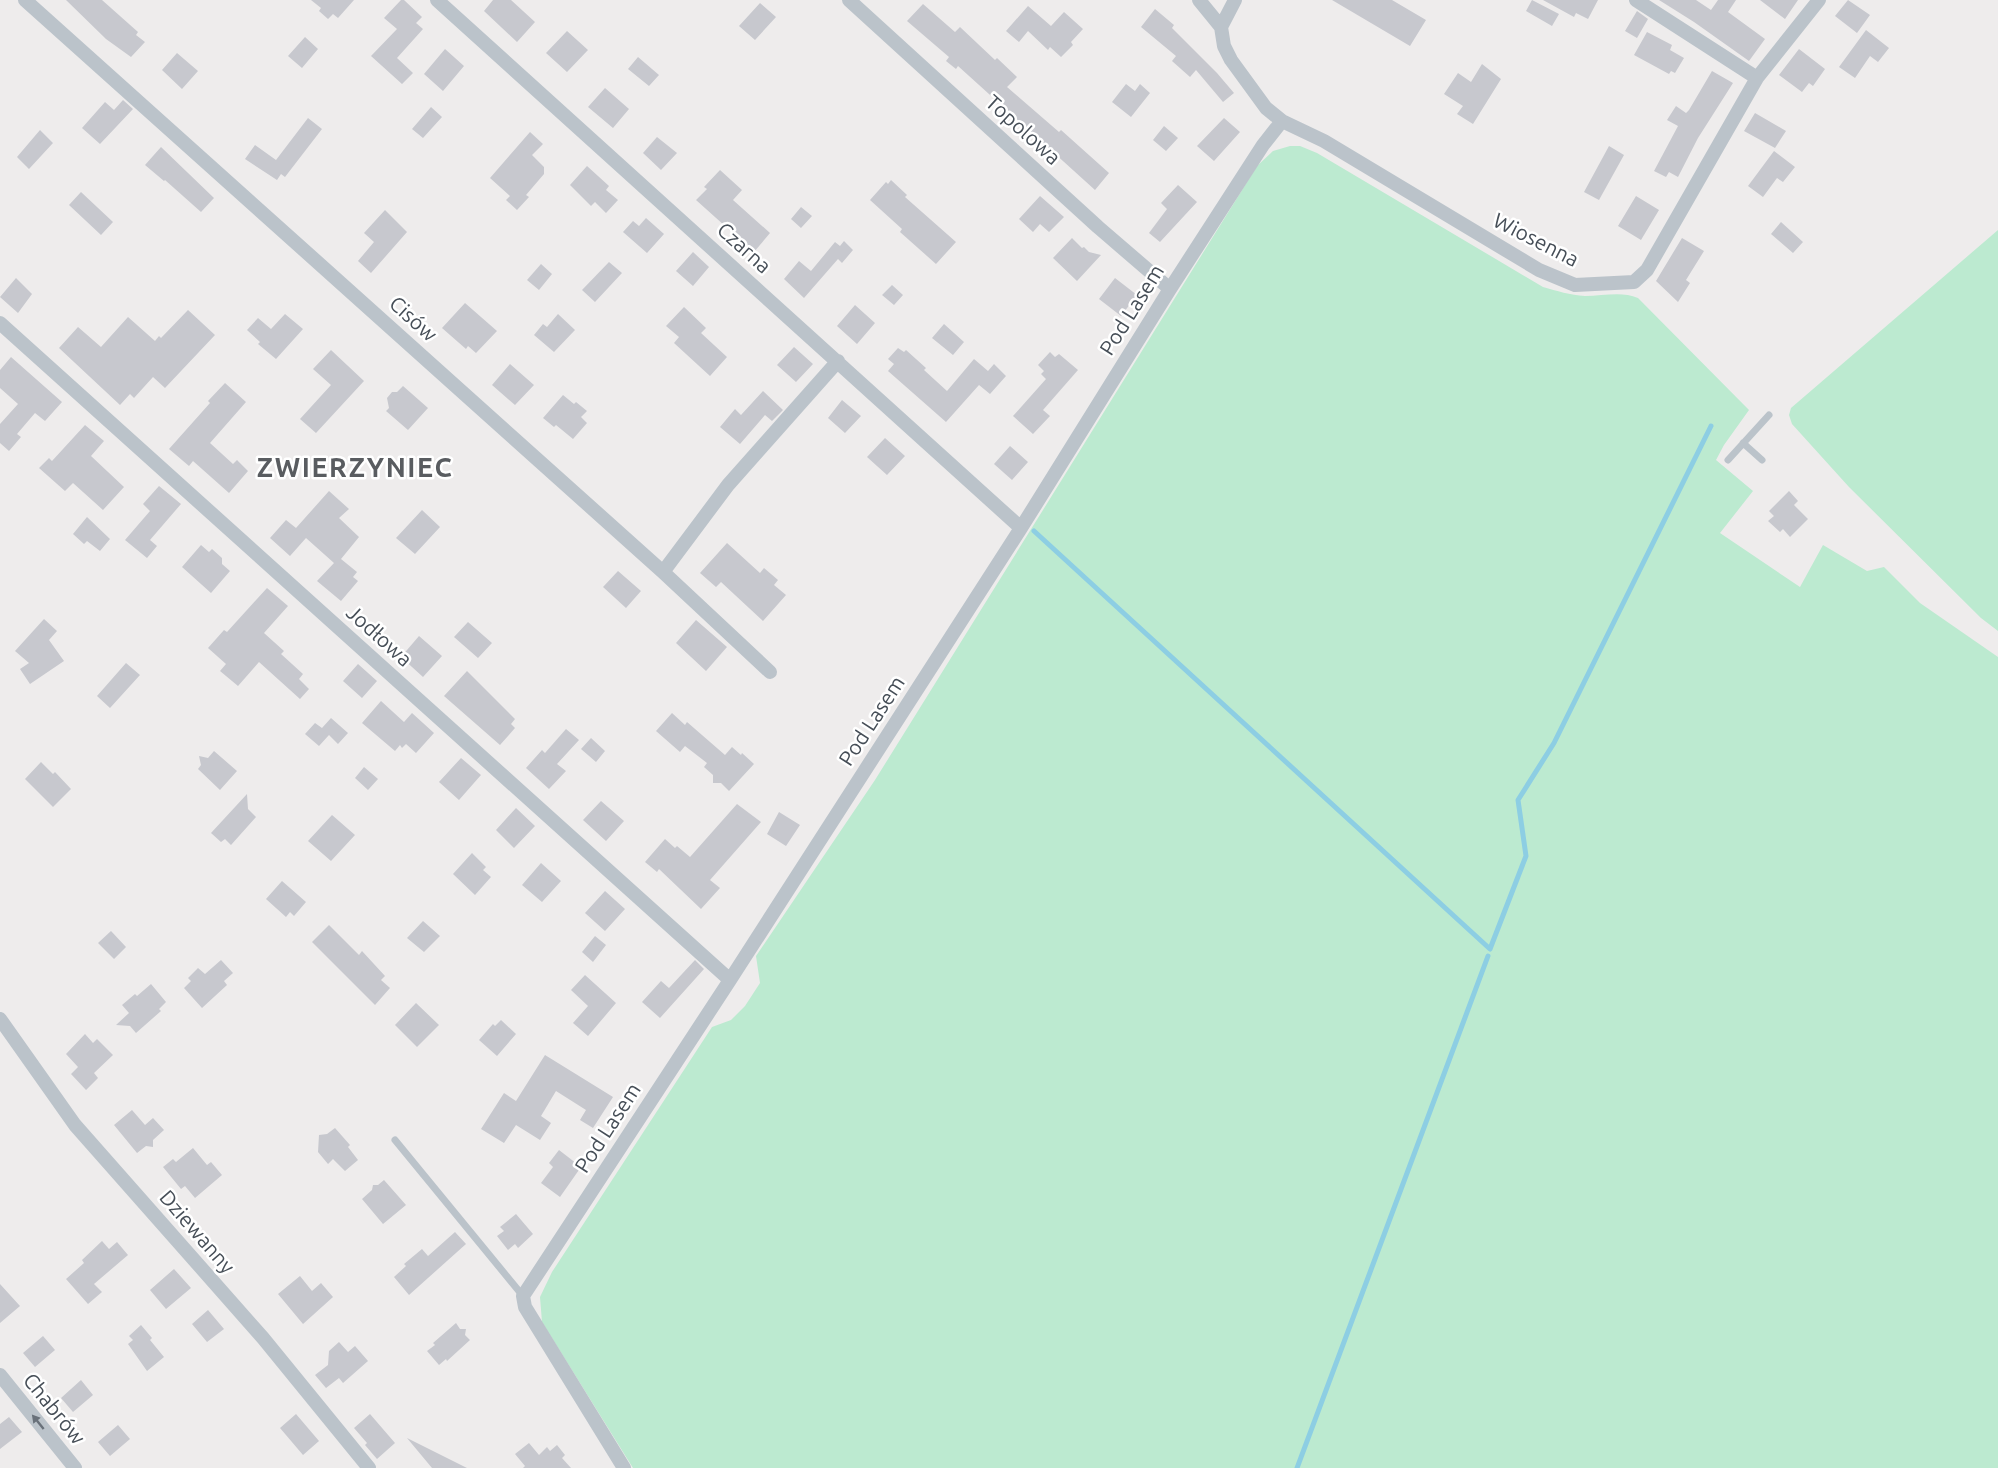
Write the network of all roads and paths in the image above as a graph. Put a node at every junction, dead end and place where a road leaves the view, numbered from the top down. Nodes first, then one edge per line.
1 (25, 0) edge
2 (437, 0) edge
3 (849, 0) edge
4 (1198, 0) edge
5 (1235, 0) edge
6 (1636, 0) edge
7 (1819, 0) edge
8 (1221, 27) junction
9 (1757, 78) junction
10 (1282, 121) junction
11 (1170, 289) junction
12 (0, 323) edge
13 (838, 361) junction
14 (1769, 415) dead end
15 (1743, 443) junction
16 (1728, 460) dead end
17 (1762, 460) dead end
18 (1021, 528) junction
19 (663, 572) junction
20 (770, 672) dead end
21 (730, 980) junction
22 (0, 1019) edge
23 (395, 1140) dead end
24 (524, 1296) junction
25 (0, 1375) edge
26 (75, 1468) edge
27 (369, 1468) edge
28 (624, 1468) edge

1 - 19 street, Cisów
2 - 13 street, Czarna
3 - 11 street, Topolowa
4 - 8 street
5 - 8 street
6 - 9 street
7 - 9 street, Wiosenna
8 - 10 street
9 - 10 street, Wiosenna
10 - 11 street, Pod Lasem
11 - 18 street, Pod Lasem
12 - 21 street, Jodłowa
13 - 18 street, Czarna
13 - 19 street
14 - 15 lane
15 - 16 lane
15 - 17 lane
18 - 21 street, Pod Lasem
19 - 20 street, Cisów
21 - 24 street, Pod Lasem
22 - 27 street, Dziewanny
23 - 24 lane
24 - 28 street
26 -> 25 street, Chabrów

